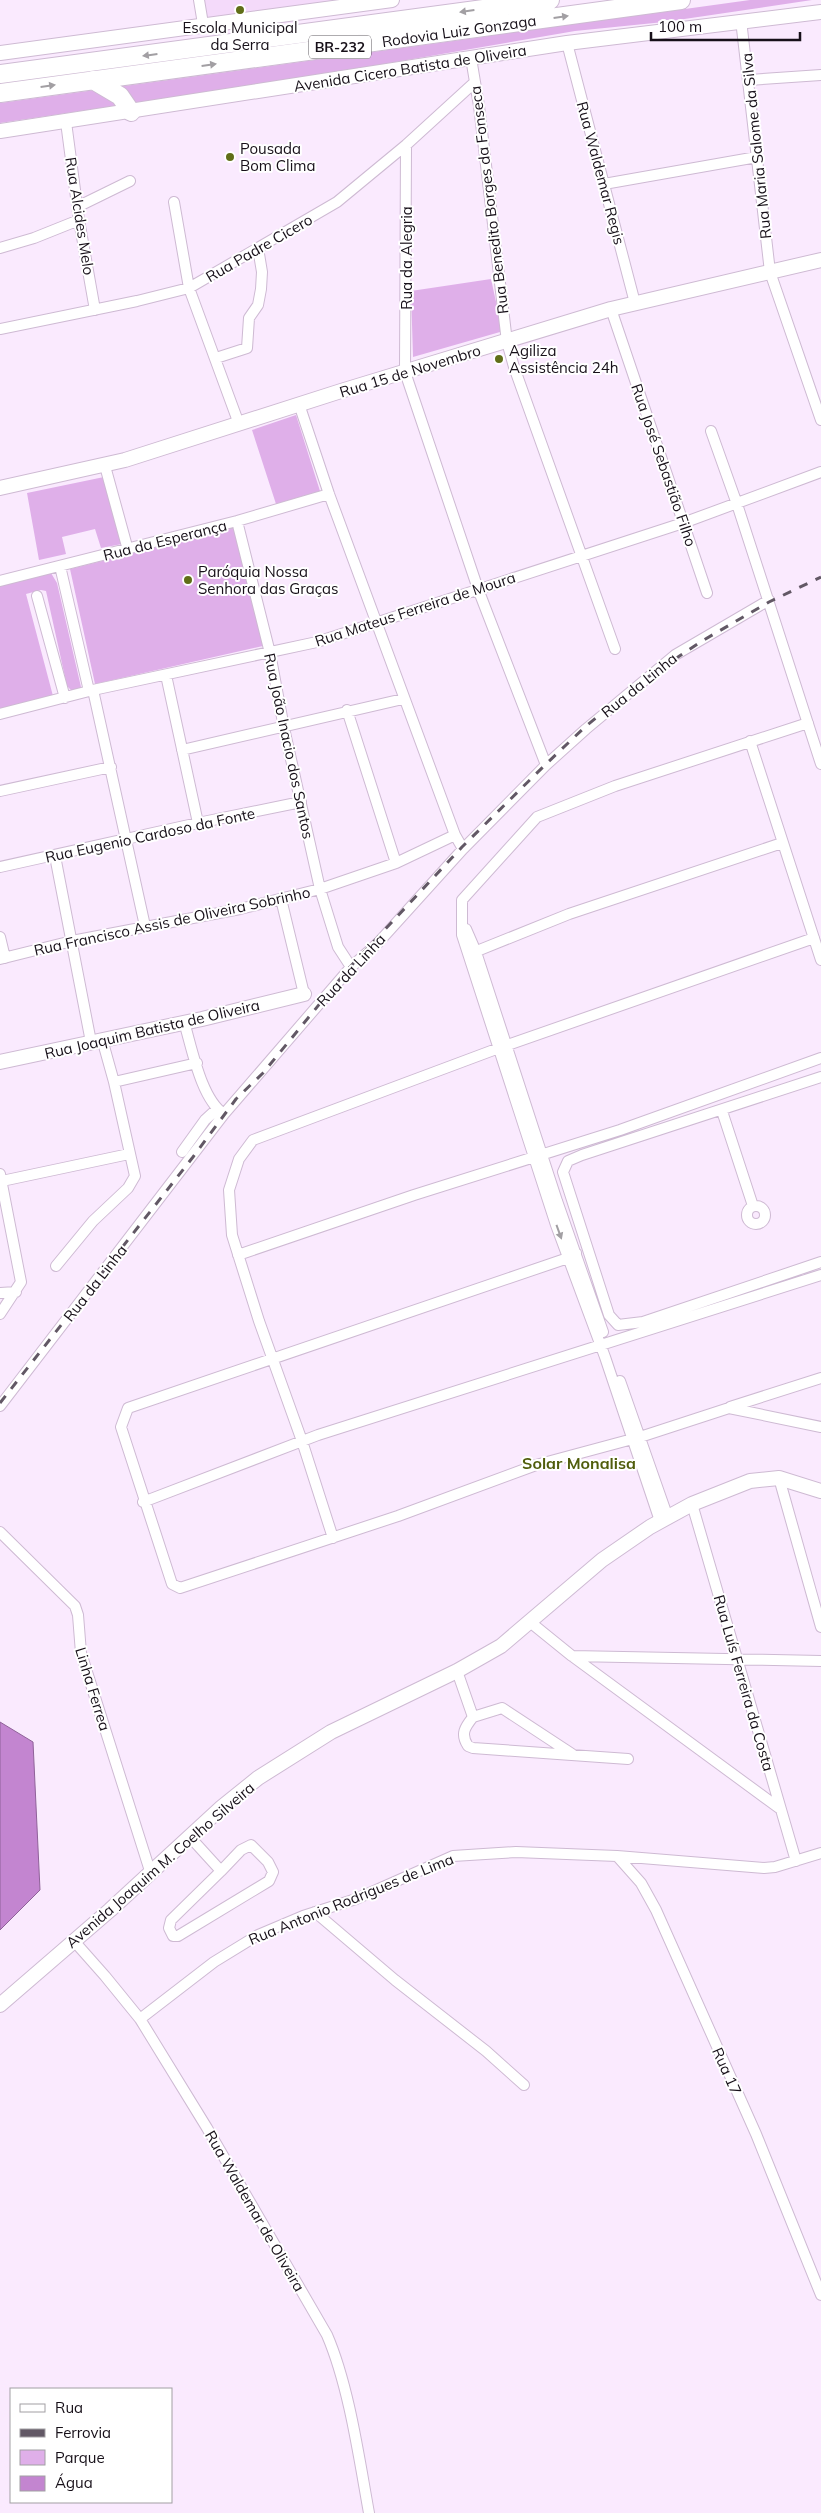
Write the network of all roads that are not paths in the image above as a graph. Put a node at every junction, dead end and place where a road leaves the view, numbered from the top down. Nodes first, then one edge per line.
1 (199, 0) edge
2 (392, 0) edge
3 (550, 0) edge
4 (681, 0) edge
5 (821, 12) edge
6 (741, 20) junction
7 (203, 24) junction
8 (567, 43) junction
9 (0, 52) edge
10 (471, 58) junction
11 (0, 74) edge
12 (821, 75) edge
13 (93, 80) junction
14 (749, 80) junction
15 (475, 82) junction
16 (0, 93) edge
17 (131, 112) junction
18 (66, 122) junction
19 (0, 131) edge
20 (406, 145) junction
21 (757, 158) junction
22 (130, 181) dead end
23 (604, 184) junction
24 (174, 202) dead end
25 (77, 207) junction
26 (78, 220) junction
27 (0, 248) edge
28 (258, 248) junction
29 (821, 260) edge
30 (770, 272) junction
31 (189, 288) junction
32 (634, 303) junction
33 (611, 309) junction
34 (95, 310) junction
35 (0, 329) edge
36 (507, 342) junction
37 (216, 358) junction
38 (405, 372) junction
39 (299, 404) junction
40 (821, 420) edge
41 (239, 424) junction
42 (711, 432) dead end
43 (105, 466) junction
44 (821, 472) edge
45 (0, 488) edge
46 (328, 494) junction
47 (737, 504) junction
48 (237, 521) junction
49 (682, 523) junction
50 (128, 550) junction
51 (581, 554) junction
52 (60, 566) junction
53 (0, 580) edge
54 (478, 589) junction
55 (708, 593) dead end
56 (37, 596) dead end
57 (769, 600) junction
58 (378, 623) junction
59 (615, 649) dead end
60 (270, 653) junction
61 (166, 675) junction
62 (91, 691) junction
63 (65, 698) junction
64 (403, 698) junction
65 (347, 710) junction
66 (0, 714) edge
67 (808, 723) junction
68 (284, 728) junction
69 (750, 741) junction
70 (182, 750) junction
71 (820, 760) edge
72 (546, 765) junction
73 (111, 767) junction
74 (0, 791) edge
75 (301, 802) junction
76 (198, 823) junction
77 (455, 835) junction
78 (127, 839) junction
79 (782, 843) junction
80 (463, 849) junction
81 (55, 856) junction
82 (396, 863) junction
83 (0, 868) edge
84 (320, 889) junction
85 (281, 898) junction
86 (145, 926) junction
87 (0, 937) edge
88 (814, 938) junction
89 (72, 941) junction
90 (472, 953) junction
91 (2, 959) edge
92 (821, 960) edge
93 (351, 967) junction
94 (304, 994) joint
95 (184, 1022) junction
96 (96, 1041) junction
97 (503, 1047) junction
98 (821, 1058) edge
99 (0, 1062) edge
100 (197, 1063) junction
101 (821, 1077) edge
102 (114, 1082) junction
103 (722, 1111) junction
104 (221, 1112) junction
105 (182, 1152) dead end
106 (129, 1154) junction
107 (538, 1155) junction
108 (1, 1177) edge
109 (753, 1206) dead end
110 (572, 1255) junction
111 (238, 1256) junction
112 (821, 1262) edge
113 (56, 1266) dead end
114 (821, 1275) edge
115 (16, 1292) junction
116 (0, 1293) edge
117 (0, 1314) edge
118 (604, 1345) junction
119 (272, 1358) junction
120 (821, 1378) edge
121 (0, 1406) edge
122 (730, 1408) junction
123 (821, 1427) edge
124 (636, 1437) junction
125 (302, 1441) junction
126 (779, 1478) junction
127 (821, 1491) edge
128 (143, 1502) junction
129 (692, 1504) junction
130 (664, 1520) junction
131 (0, 1532) edge
132 (333, 1538) junction
133 (530, 1622) junction
134 (821, 1626) edge
135 (572, 1656) junction
136 (737, 1658) junction
137 (821, 1661) edge
138 (457, 1671) junction
139 (473, 1717) junction
140 (573, 1754) junction
141 (628, 1759) dead end
142 (779, 1808) junction
143 (190, 1837) junction
144 (821, 1853) edge
145 (617, 1856) junction
146 (796, 1861) junction
147 (150, 1871) junction
148 (221, 1871) junction
149 (315, 1912) junction
150 (74, 1941) junction
151 (0, 2005) edge
152 (140, 2019) junction
153 (524, 2085) dead end
154 (821, 2295) edge
155 (369, 2513) edge

1 - 7 street
2 - 7 main road
3 -> 11 highway, Rodovia Luiz Gonzaga / BR-232
13 -> 4 highway, Rodovia Luiz Gonzaga / BR-232
5 - 6 main road, Avenida Cicero Batista de Oliveira
6 - 8 main road, Avenida Cicero Batista de Oliveira
6 - 14 street, Rua Maria Salome da Silva
7 - 9 main road
8 - 10 main road, Avenida Cicero Batista de Oliveira
8 - 23 street, Rua Waldemar Regis
10 - 15 street, Rua Benedito Borges da Fonseca
10 - 17 main road, Avenida Cicero Batista de Oliveira
12 - 14 street
16 -> 13 highway, Rodovia Luiz Gonzaga / BR-232
13 - 17 highway
14 - 21 street, Rua Maria Salome da Silva
15 - 20 street, Rua Padre Cicero
15 - 36 street, Rua Benedito Borges da Fonseca
17 - 18 main road, Avenida Cicero Batista de Oliveira
18 - 19 main road, Avenida Cicero Batista de Oliveira
18 - 25 street, Rua Alcides Melo
20 - 28 street, Rua Padre Cicero
20 - 38 street, Rua da Alegria
21 - 23 street
21 - 30 street, Rua Maria Salome da Silva
22 - 25 street
23 - 32 street, Rua Waldemar Regis
24 - 31 street
25 - 26 street, Rua Alcides Melo
26 - 27 street
26 - 34 street, Rua Alcides Melo
28 - 31 street, Rua Padre Cicero
28 - 37 street
29 - 30 main road, Rua 15 de Novembro
30 - 32 main road, Rua 15 de Novembro
30 - 40 street, Rua Maria Salome da Silva
31 - 34 street, Rua Padre Cicero
31 - 37 street
32 - 33 main road, Rua 15 de Novembro
33 - 36 main road, Rua 15 de Novembro
33 - 49 street, Rua José Sebastião Filho
34 - 35 street, Rua Padre Cicero
36 - 38 main road, Rua 15 de Novembro
36 - 51 street, Rua Benedito Borges da Fonseca
37 - 41 street
38 - 39 main road, Rua 15 de Novembro
38 - 54 street, Rua da Alegria
39 - 41 main road, Rua 15 de Novembro
39 - 46 street
41 - 43 main road, Rua 15 de Novembro
42 - 47 street
43 - 45 main road, Rua 15 de Novembro
43 - 50 street
44 - 47 street, Rua Mateus Ferreira de Moura
46 - 48 street, Rua da Esperança
46 - 58 street
47 - 49 street, Rua Mateus Ferreira de Moura
47 - 57 street
48 - 50 street, Rua da Esperança
48 - 60 street, Rua João Inacio dos Santos
49 - 51 street, Rua Mateus Ferreira de Moura
49 - 55 street, Rua José Sebastião Filho
50 - 52 street, Rua da Esperança
51 - 54 street, Rua Mateus Ferreira de Moura
51 - 59 street, Rua Benedito Borges da Fonseca
52 - 53 street, Rua da Esperança
52 - 62 street
54 - 58 street, Rua Mateus Ferreira de Moura
54 - 72 street, Rua da Alegria
56 - 63 street
57 - 67 street
57 - 72 street, Rua da Linha
58 - 60 street, Rua Mateus Ferreira de Moura
58 - 64 street
60 - 61 street, Rua Mateus Ferreira de Moura
60 - 68 street, Rua João Inacio dos Santos
61 - 62 street, Rua Mateus Ferreira de Moura
61 - 70 street
62 - 63 street, Rua Mateus Ferreira de Moura
62 - 73 street
63 - 66 street, Rua Mateus Ferreira de Moura
64 - 65 street
64 - 77 street
65 - 68 street
65 - 82 street
67 - 69 street
67 - 71 street
68 - 70 street
68 - 75 street, Rua João Inacio dos Santos
69 - 79 street
69 - 90 street
70 - 76 street
72 - 80 street, Rua da Linha
73 - 74 street
73 - 78 street
75 - 76 street, Rua Eugenio Cardoso da Fonte
75 - 84 street, Rua João Inacio dos Santos
76 - 78 street, Rua Eugenio Cardoso da Fonte
77 - 80 street
77 - 82 street, Rua Francisco Assis de Oliveira Sobrinho
78 - 81 street, Rua Eugenio Cardoso da Fonte
78 - 86 street
79 - 88 street
79 - 90 street
80 - 93 street, Rua da Linha
81 - 83 street, Rua Eugenio Cardoso da Fonte
81 - 89 street
82 - 84 street, Rua Francisco Assis de Oliveira Sobrinho
84 - 85 street, Rua Francisco Assis de Oliveira Sobrinho
84 - 93 street, Rua João Inacio dos Santos
85 - 86 street, Rua Francisco Assis de Oliveira Sobrinho
85 - 94 street
86 - 89 street, Rua Francisco Assis de Oliveira Sobrinho
87 - 91 street
88 - 92 street
88 - 97 street
89 - 91 street, Rua Francisco Assis de Oliveira Sobrinho
89 - 96 street
90 - 97 street
93 - 104 street, Rua da Linha
94 - 95 main road, Rua Joaquim Batista de Oliveira
95 - 96 main road, Rua Joaquim Batista de Oliveira
95 - 100 street
96 - 99 main road, Rua Joaquim Batista de Oliveira
96 - 102 street
97 - 107 street
97 - 111 street
98 - 107 street
100 - 102 street
100 - 104 street
101 - 103 street
102 - 106 street
103 - 109 street
103 - 112 street
104 - 105 street
104 - 121 street, Rua da Linha
106 - 108 street
106 - 113 street
107 - 110 street
107 - 111 street
108 - 115 street
110 - 118 street
110 - 119 street
111 - 119 street
114 - 118 street
115 - 116 street
115 - 117 street
118 - 124 street
118 - 125 street
119 - 125 street
119 - 128 street
120 - 122 street
122 - 123 street
122 - 124 street
124 - 130 street
124 - 132 street
125 - 128 street
125 - 132 street
126 - 127 main road, Avenida Joaquim M. Coelho Silveira
126 - 129 main road, Avenida Joaquim M. Coelho Silveira
126 - 134 street
128 - 132 street
129 - 130 main road, Avenida Joaquim M. Coelho Silveira
129 - 136 street, Rua Luís Ferreira da Costa
130 - 133 main road, Avenida Joaquim M. Coelho Silveira
131 - 147 street, Linha Ferrea
133 - 135 street
133 - 138 main road, Avenida Joaquim M. Coelho Silveira
135 - 136 street
135 - 142 street
136 - 137 street
136 - 142 street, Rua Luís Ferreira da Costa
138 - 139 street
138 - 143 main road, Avenida Joaquim M. Coelho Silveira
139 - 140 street
139 - 140 street
140 - 141 street
142 - 146 street, Rua Luís Ferreira da Costa
143 - 147 main road, Avenida Joaquim M. Coelho Silveira
143 - 148 street
144 - 146 street, Rua Antonio Rodrigues de Lima
145 - 146 street, Rua Antonio Rodrigues de Lima
145 - 149 street, Rua Antonio Rodrigues de Lima
145 - 154 street, Rua 17
147 - 150 main road, Avenida Joaquim M. Coelho Silveira
148 - 148 street
149 - 152 street, Rua Antonio Rodrigues de Lima
149 - 153 street
150 - 151 main road, Avenida Joaquim M. Coelho Silveira
150 - 152 street, Rua Waldemar de Oliveira
152 - 155 street, Rua Waldemar de Oliveira

